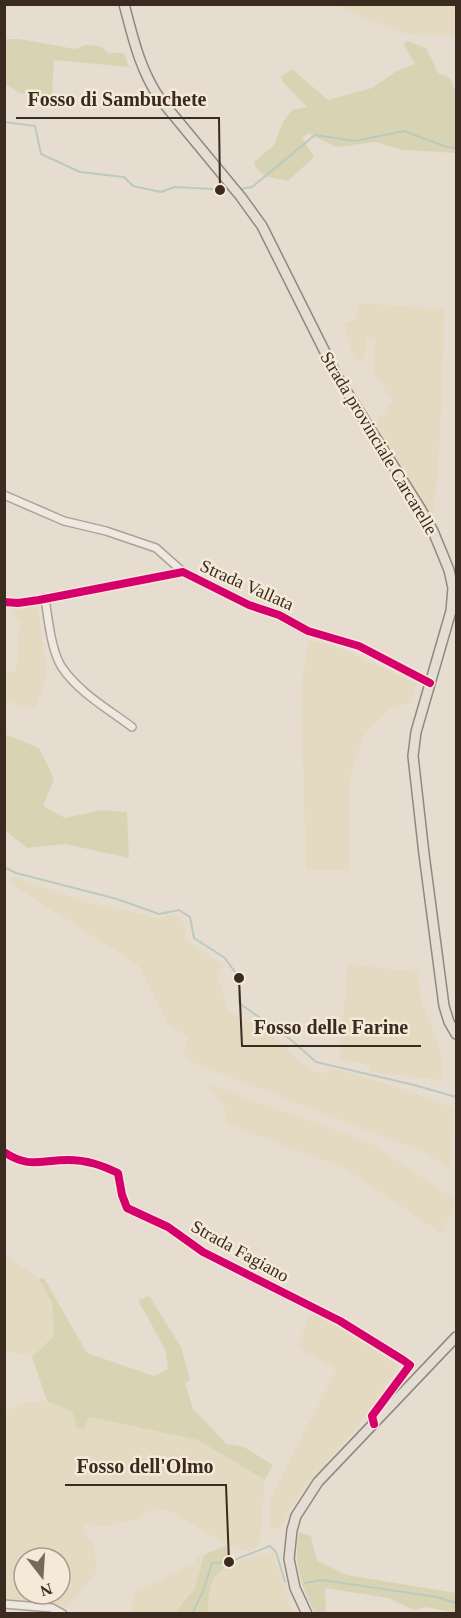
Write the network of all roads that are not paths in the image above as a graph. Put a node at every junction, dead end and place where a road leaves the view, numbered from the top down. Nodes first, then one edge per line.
1 (124, 4) edge
2 (4, 495) edge
3 (183, 572) junction
4 (45, 598) junction
5 (4, 602) edge
6 (430, 682) junction
7 (132, 727) dead end
8 (456, 1034) edge
9 (4, 1152) edge
10 (456, 1337) edge
11 (374, 1424) junction
12 (4, 1604) edge
13 (63, 1614) edge
14 (308, 1614) edge

1 - 6 main road, Strada provinciale Carcarelle
2 - 3 street
3 - 4 street, Strada Vallata
3 - 6 street, Strada Vallata
4 - 5 street, Strada Vallata
4 - 7 street
6 - 8 main road, Strada provinciale Carcarelle
9 - 11 street, Strada Fagiano
10 - 11 main road
11 - 14 main road
12 - 13 street

